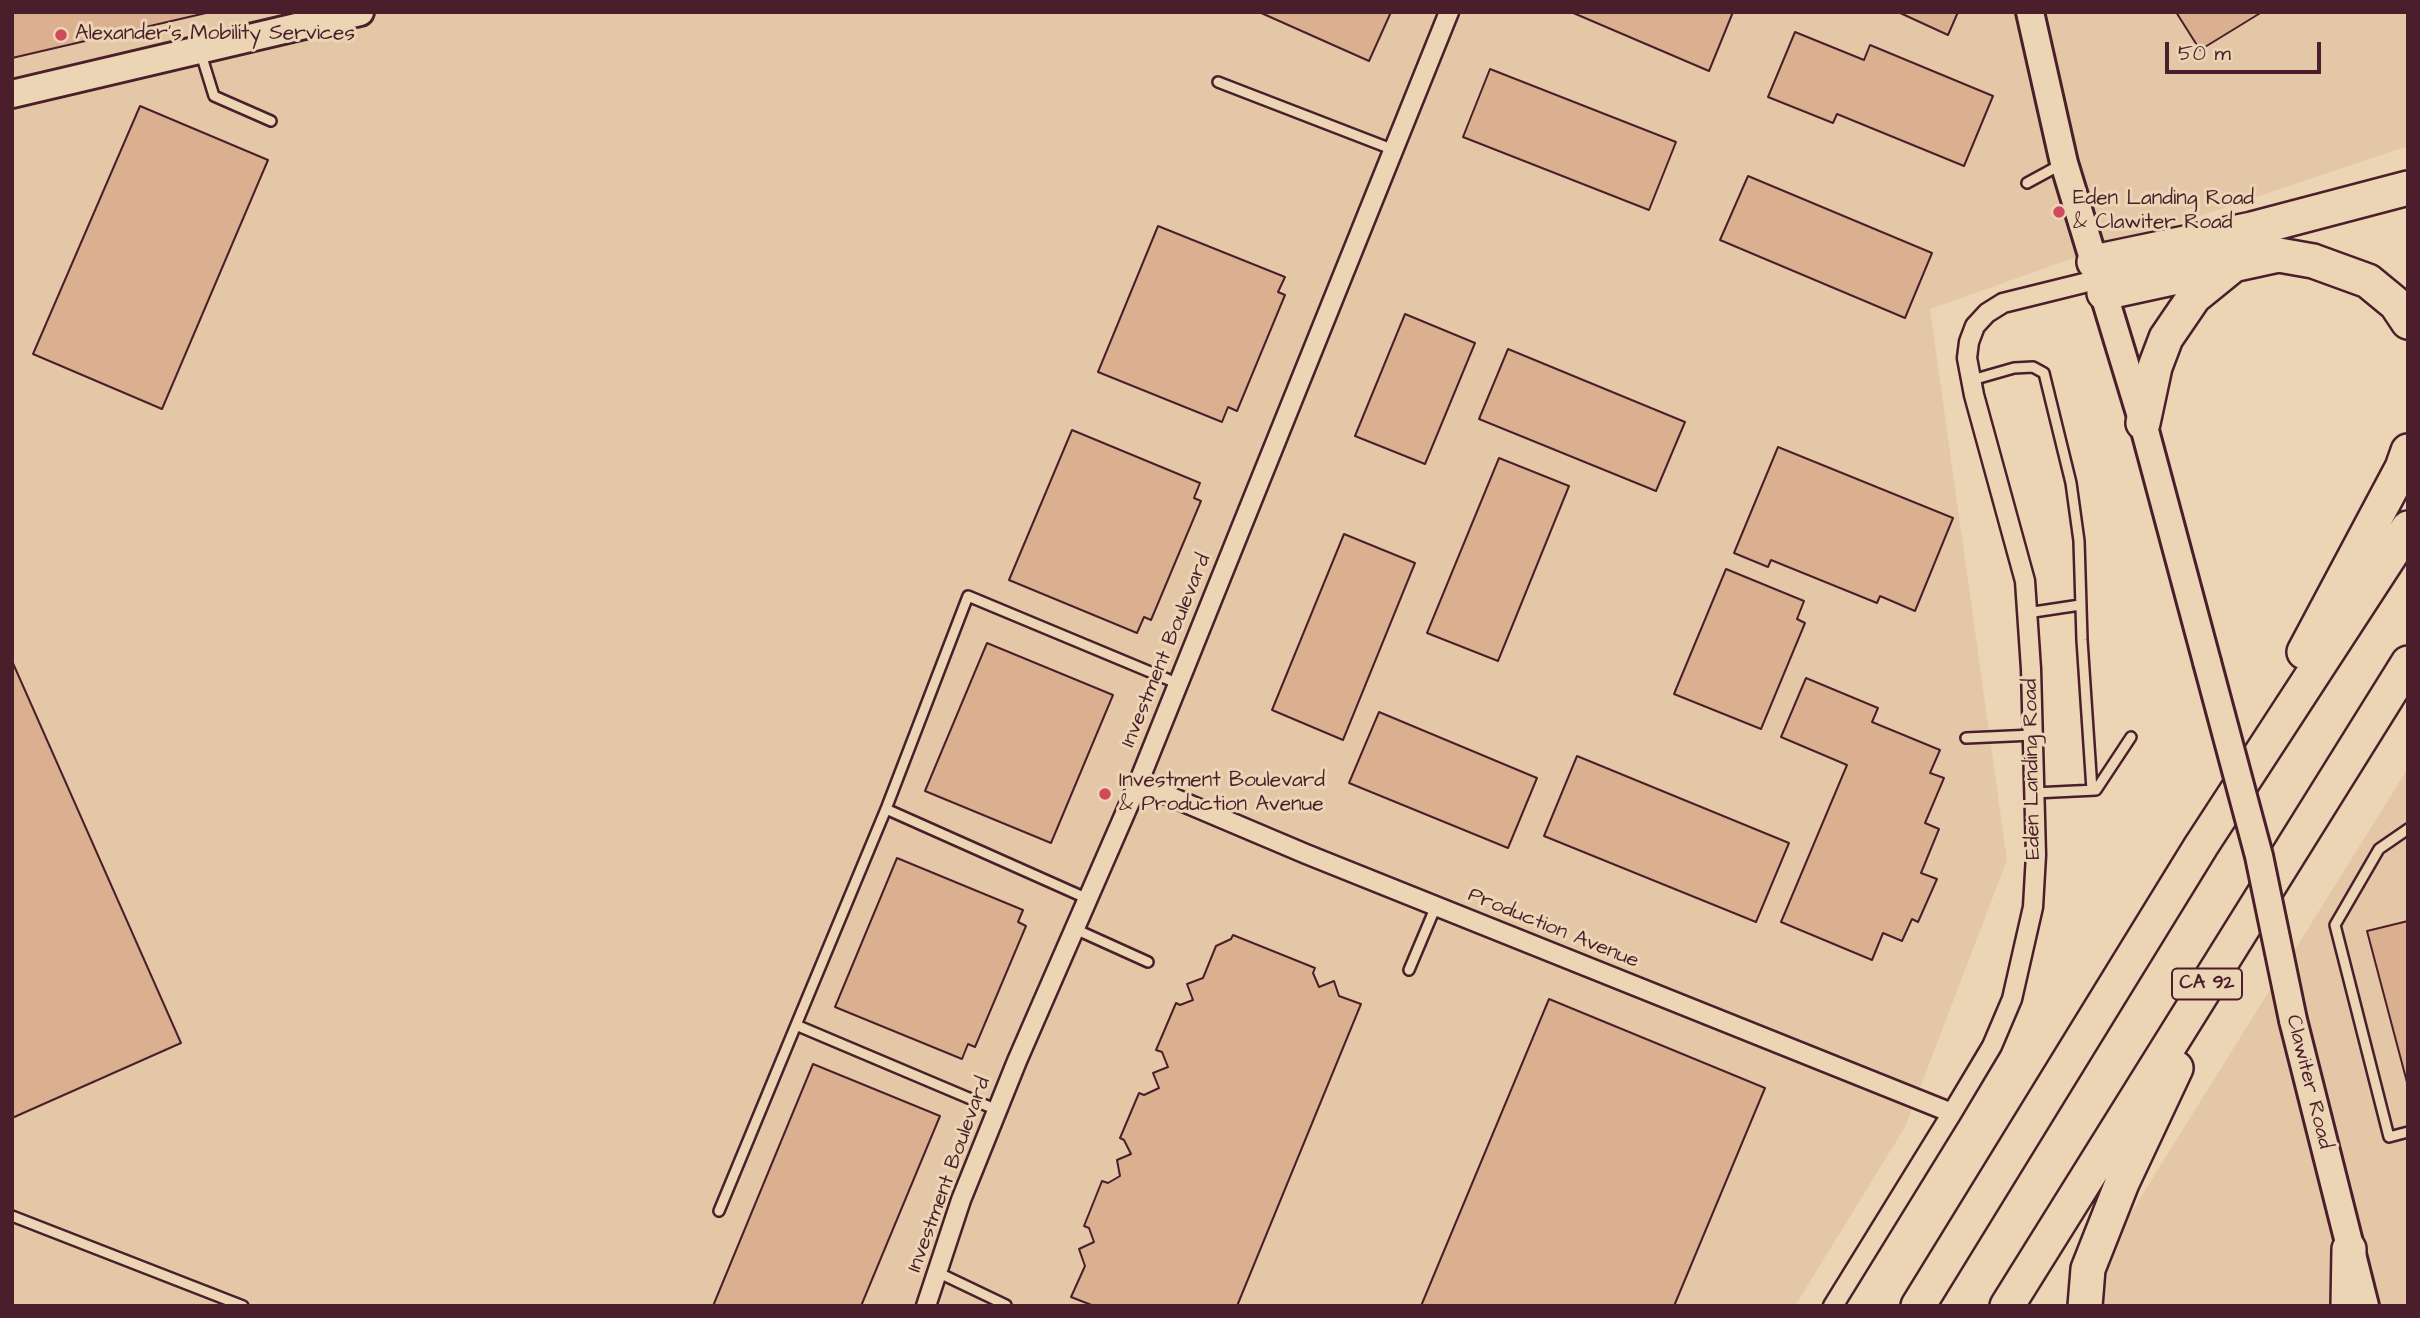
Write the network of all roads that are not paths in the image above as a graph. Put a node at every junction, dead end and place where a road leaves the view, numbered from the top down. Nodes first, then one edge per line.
1 (360, 12) edge
2 (1449, 12) edge
3 (2030, 12) edge
4 (200, 49) junction
5 (1218, 82) dead end
6 (12, 94) edge
7 (271, 121) dead end
8 (1394, 150) junction
9 (2064, 163) junction
10 (2027, 183) dead end
11 (2408, 188) edge
12 (2236, 264) junction
13 (2099, 278) junction
14 (2408, 322) edge
15 (1972, 380) junction
16 (2143, 423) junction
17 (2408, 451) edge
18 (2408, 528) edge
19 (2080, 605) junction
20 (2027, 612) junction
21 (2408, 663) edge
22 (1179, 684) junction
23 (2032, 735) junction
24 (2131, 737) dead end
25 (1966, 738) dead end
26 (1137, 786) junction
27 (2092, 790) junction
28 (2034, 793) junction
29 (886, 809) junction
30 (2408, 829) edge
31 (2201, 846) junction
32 (1088, 899) junction
33 (1436, 906) junction
34 (1075, 929) junction
35 (2238, 934) junction
36 (1148, 962) dead end
37 (1409, 970) dead end
38 (796, 1025) junction
39 (997, 1110) junction
40 (1952, 1113) junction
41 (2408, 1132) edge
42 (719, 1211) dead end
43 (12, 1216) edge
44 (2349, 1249) junction
45 (937, 1272) junction
46 (1006, 1305) edge
47 (243, 1306) edge
48 (926, 1306) edge
49 (1833, 1306) edge
50 (1918, 1306) edge
51 (2007, 1306) edge
52 (2085, 1306) edge
53 (2348, 1306) edge
54 (2365, 1306) edge

1 - 4 street
2 - 8 street, Investment Boulevard
3 - 9 street
4 - 6 street
4 - 7 lane
5 - 8 lane
8 - 22 street, Investment Boulevard
9 - 10 lane
9 - 13 street
11 - 13 highway
12 - 13 highway
12 - 14 highway
12 - 16 highway
13 - 15 street, Eden Landing Road
13 - 16 street
15 - 19 lane
15 - 20 street, Eden Landing Road
16 - 44 street, Clawiter Road, bridge
17 - 31 highway
18 - 31 highway
19 - 20 lane
19 - 27 lane
20 - 23 street, Eden Landing Road
21 - 35 highway, CA 92
22 - 26 street, Investment Boulevard
22 - 29 lane
23 - 25 lane
23 - 28 street, Eden Landing Road
24 - 27 lane
26 - 32 street, Investment Boulevard
26 - 33 street, Production Avenue
27 - 28 lane
28 - 40 street, Eden Landing Road
29 - 32 lane
29 - 38 lane
30 - 41 lane
31 - 50 highway
32 - 34 street, Investment Boulevard
33 - 37 lane
33 - 40 street, Production Avenue
34 - 36 lane
34 - 39 street, Investment Boulevard
35 - 51 highway, CA 92
35 - 52 highway
38 - 39 lane
38 - 42 lane
39 - 45 street, Investment Boulevard
40 - 49 street, Eden Landing Road
43 - 47 lane
44 - 53 highway
44 - 54 street, Clawiter Road
45 - 46 lane
45 - 48 street, Investment Boulevard

